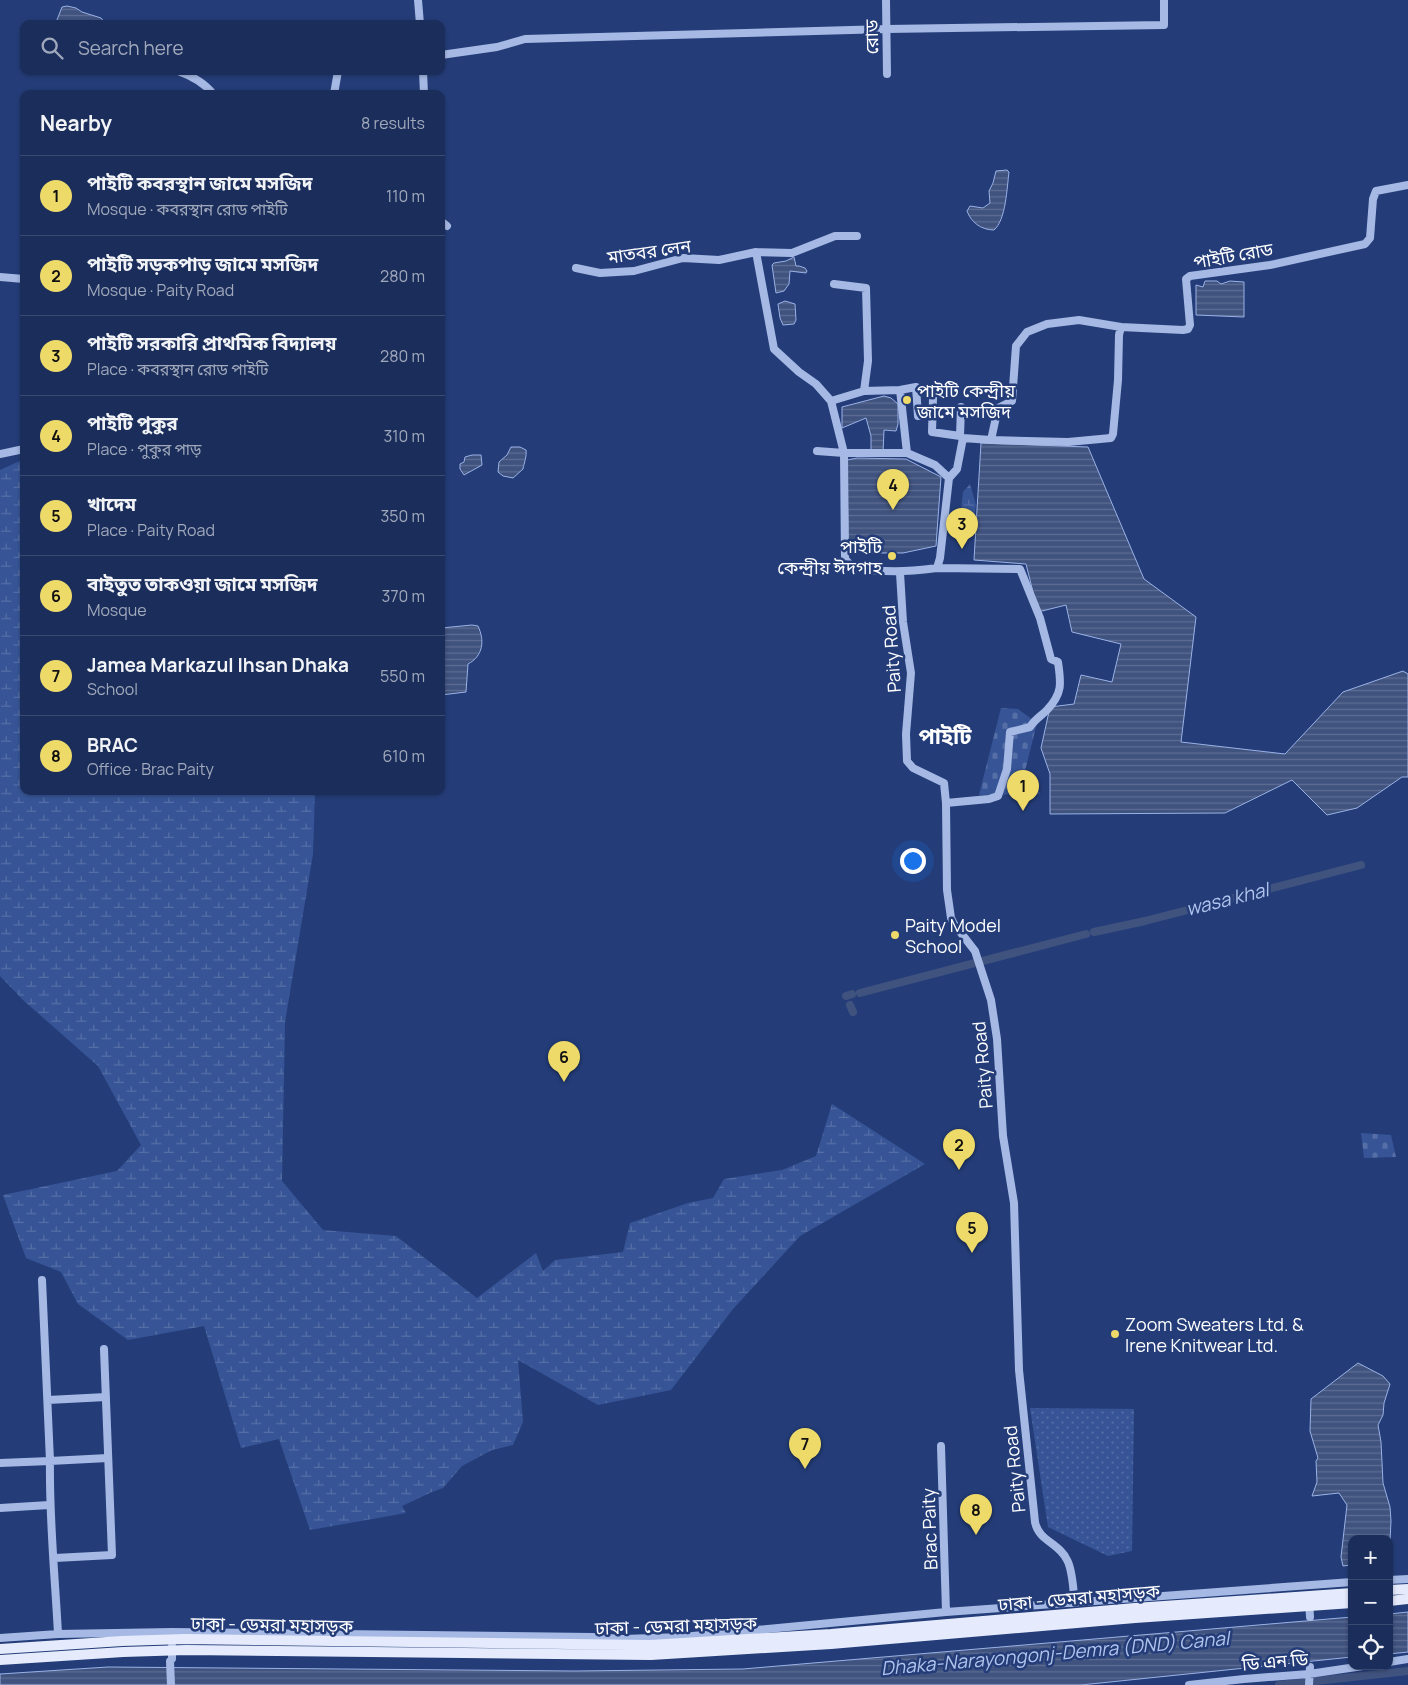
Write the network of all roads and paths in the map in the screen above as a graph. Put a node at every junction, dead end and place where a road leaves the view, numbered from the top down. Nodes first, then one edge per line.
1 (418, 0) edge
2 (886, 0) edge
3 (1164, 0) edge
4 (420, 20) edge
5 (887, 29) junction
6 (445, 54) edge
7 (887, 74) dead end
8 (190, 75) edge
9 (337, 75) edge
10 (423, 75) edge
11 (210, 90) edge
12 (335, 90) edge
13 (424, 90) edge
14 (1408, 185) edge
15 (857, 236) dead end
16 (756, 252) junction
17 (576, 268) dead end
18 (0, 277) edge
19 (20, 279) edge
20 (834, 284) dead end
21 (1121, 327) junction
22 (900, 390) junction
23 (864, 391) junction
24 (933, 398) dead end
25 (830, 401) junction
26 (961, 407) dead end
27 (933, 414) junction
28 (962, 437) junction
29 (991, 440) junction
30 (20, 449) edge
31 (817, 451) dead end
32 (844, 453) junction
33 (907, 453) junction
34 (0, 454) edge
35 (949, 478) junction
36 (938, 568) junction
37 (900, 573) junction
38 (946, 803) junction
39 (42, 1280) dead end
40 (104, 1350) dead end
41 (106, 1397) junction
42 (48, 1400) junction
43 (941, 1446) dead end
44 (108, 1458) junction
45 (50, 1461) junction
46 (0, 1463) edge
47 (49, 1505) junction
48 (0, 1508) edge
49 (54, 1558) junction
50 (1408, 1579) edge
51 (1393, 1580) edge
52 (1348, 1582) edge
53 (1309, 1584) junction
54 (1408, 1588) edge
55 (1393, 1590) edge
56 (1348, 1592) edge
57 (1408, 1599) edge
58 (1393, 1600) edge
59 (1076, 1603) junction
60 (1348, 1603) edge
61 (946, 1612) junction
62 (1310, 1617) dead end
63 (169, 1632) junction
64 (58, 1634) junction
65 (0, 1638) edge
66 (0, 1649) edge
67 (0, 1660) edge
68 (1408, 1660) edge
69 (1393, 1662) edge
70 (1348, 1667) edge
71 (1310, 1671) junction
72 (171, 1685) edge
73 (1189, 1685) edge
74 (1309, 1685) edge

1 - 4 street
2 - 5 street, রোড
3 - 5 street
5 - 6 street
5 - 7 street, রোড
8 - 11 street
9 - 12 street
10 - 13 street
14 - 21 street, পাইটি রোড
15 - 16 street, মাতবর লেন
16 - 17 street, মাতবর লেন
16 - 25 street
18 - 19 street
20 - 23 street
21 - 29 street
21 - 29 street
22 - 23 street
22 - 27 street
22 - 33 street
23 - 25 street
24 - 27 street
25 - 32 street
26 - 28 street
27 - 28 street
28 - 29 street
28 - 35 street
30 - 34 street
31 - 32 street
32 - 33 street
32 - 37 street
33 - 35 street
35 - 36 street
36 - 37 street
36 - 38 street
37 - 38 street, Paity Road
38 - 59 street, Paity Road
39 - 42 street
40 - 41 street
41 - 42 street
41 - 44 street
42 - 45 street
43 - 61 street, Brac Paity
44 - 45 street
44 - 49 street
45 - 46 street
45 - 47 street
47 - 48 street
47 - 49 street
49 - 64 street
50 - 51 street
52 - 53 street
53 - 59 street
53 - 62 street
54 - 55 main road
56 - 66 main road, ঢাকা - ডেমরা মহাসড়ক, bridge
57 - 58 main road
59 - 61 street
60 - 67 main road, ঢাকা - ডেমরা মহাসড়ক, bridge
61 - 63 street
63 - 64 street
63 - 72 street
64 - 65 street
68 - 69 street
70 - 71 street, ডি এন ডি
71 - 73 street, ডি এন ডি
71 - 74 street

